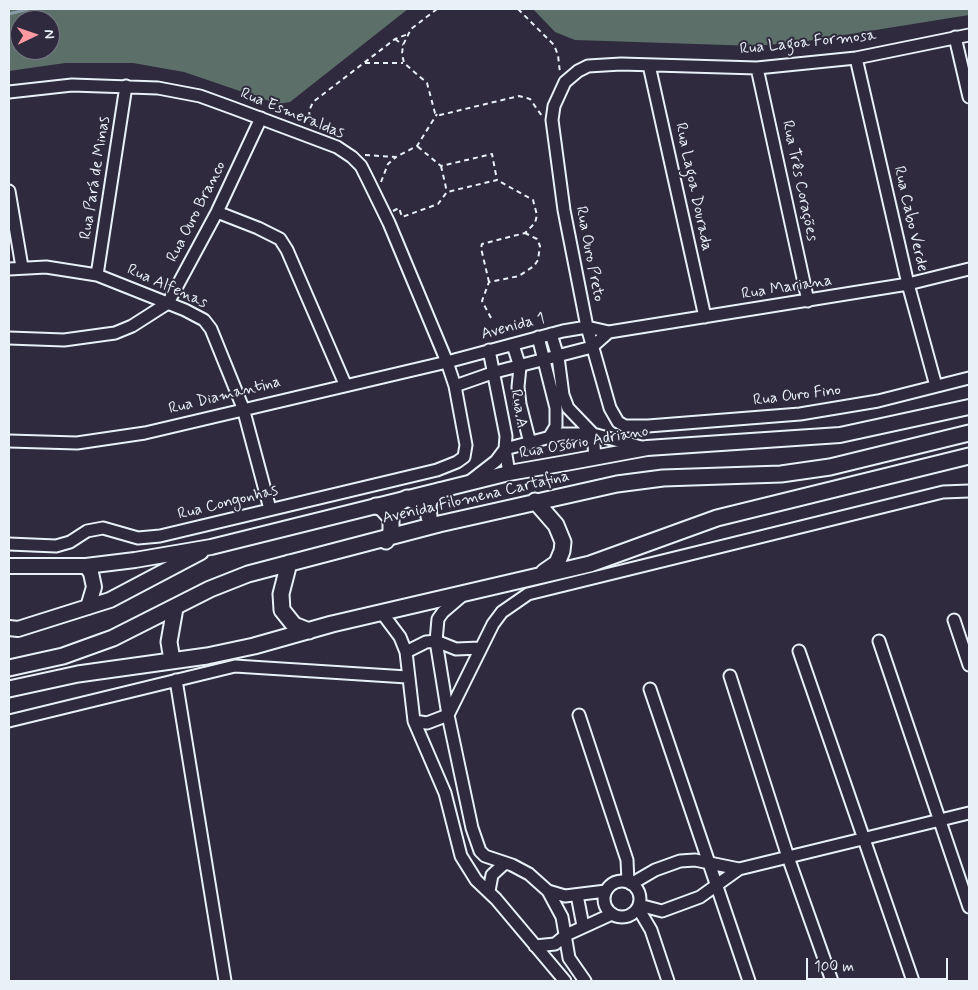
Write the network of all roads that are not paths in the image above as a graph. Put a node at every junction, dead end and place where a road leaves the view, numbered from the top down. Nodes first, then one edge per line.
1 (969, 35) edge
2 (955, 37) junction
3 (856, 58) junction
4 (649, 65) junction
5 (757, 68) junction
6 (126, 86) junction
7 (562, 87) joint
8 (9, 92) edge
9 (969, 98) edge
10 (261, 118) junction
11 (9, 191) edge
12 (217, 212) junction
13 (22, 267) junction
14 (9, 269) edge
15 (969, 269) edge
16 (97, 275) junction
17 (908, 284) junction
18 (808, 301) junction
19 (168, 303) junction
20 (705, 317) junction
21 (587, 327) junction
22 (609, 332) junction
23 (551, 334) junction
24 (538, 337) junction
25 (9, 338) edge
26 (514, 344) junction
27 (592, 346) junction
28 (489, 350) junction
29 (558, 357) junction
30 (544, 360) junction
31 (447, 362) junction
32 (520, 367) junction
33 (495, 372) junction
34 (969, 378) edge
35 (345, 384) junction
36 (455, 386) junction
37 (936, 386) junction
38 (969, 407) edge
39 (243, 408) junction
40 (625, 426) joint
41 (969, 432) edge
42 (593, 434) junction
43 (550, 436) junction
44 (9, 441) edge
45 (530, 443) junction
46 (647, 448) junction
47 (505, 449) junction
48 (969, 456) edge
49 (595, 457) junction
50 (456, 462) joint
51 (509, 473) junction
52 (465, 484) junction
53 (439, 491) junction
54 (969, 491) edge
55 (406, 498) junction
56 (535, 501) junction
57 (376, 506) junction
58 (270, 508) junction
59 (427, 510) junction
60 (391, 518) junction
61 (439, 524) junction
62 (380, 539) junction
63 (9, 544) edge
64 (210, 547) junction
65 (289, 563) junction
66 (9, 566) edge
67 (86, 566) junction
68 (541, 574) junction
69 (465, 594) junction
70 (88, 607) junction
71 (175, 608) junction
72 (382, 613) junction
73 (954, 620) dead end
74 (12, 630) edge
75 (309, 631) junction
76 (436, 641) junction
77 (879, 641) dead end
78 (480, 648) junction
79 (799, 651) dead end
80 (406, 652) junction
81 (172, 660) junction
82 (969, 665) edge
83 (9, 668) edge
84 (730, 676) dead end
85 (407, 677) junction
86 (176, 680) junction
87 (9, 689) edge
88 (650, 689) dead end
89 (448, 715) junction
90 (579, 715) dead end
91 (9, 721) edge
92 (414, 721) junction
93 (969, 813) edge
94 (938, 820) junction
95 (864, 838) junction
96 (788, 857) junction
97 (505, 863) junction
98 (709, 863) junction
99 (739, 869) junction
100 (630, 883) junction
101 (716, 886) junction
102 (606, 891) junction
103 (489, 892) junction
104 (548, 892) junction
105 (577, 895) junction
106 (638, 907) junction
107 (969, 907) edge
108 (612, 914) junction
109 (583, 926) junction
110 (566, 934) junction
111 (535, 946) junction
112 (225, 981) edge
113 (565, 981) edge
114 (585, 981) edge
115 (668, 981) edge
116 (749, 981) edge
117 (832, 981) edge
118 (913, 981) edge

1 - 2 street, Rua Lagoa Formosa
2 - 3 street, Rua Lagoa Formosa
2 - 9 street
3 - 5 street, Rua Lagoa Formosa
3 - 17 street, Rua Cabo Verde
4 - 5 street, Rua Lagoa Formosa
4 - 7 street, Rua Lagoa Formosa
4 - 20 street, Rua Lagoa Dourada
5 - 18 street, Rua Três Corações
6 - 8 street, Rua Esmeraldas
6 - 10 street, Rua Esmeraldas
6 - 16 street, Rua Pará de Minas
7 - 21 street, Rua Ouro Preto
10 - 12 street, Rua Ouro Branco
10 - 31 street, Rua Esmeraldas
11 - 13 street
12 - 19 street, Rua Ouro Branco
12 - 35 street
13 - 14 street, Rua Alfenas
13 - 16 street, Rua Alfenas
15 - 17 street, Rua Mariana
16 - 19 street, Rua Alfenas
17 - 18 street, Rua Mariana
17 - 37 street, Rua Cabo Verde
18 - 20 street, Rua Mariana
19 - 25 street, Rua Ouro Branco
19 - 39 street, Rua Alfenas
20 - 22 street, Rua Mariana
21 - 22 street, Rua Mariana
21 - 23 street, Avenida 1
21 - 27 street, Rua Ouro Preto
22 - 27 street
23 - 24 street, Avenida 1
23 - 29 street
24 - 26 street, Avenida 1
24 - 30 street
26 - 28 street, Avenida 1
26 - 32 street, Rua A
27 - 29 street
27 - 40 street, Rua Ouro Preto
28 - 31 street, Avenida 1
28 - 33 street, Rua A
29 - 30 street
29 - 42 street
30 - 32 street
30 - 43 street
31 - 35 street, Rua Diamantina
31 - 36 street, Rua Esmeraldas
32 - 33 street
32 - 45 street, Rua A
33 - 36 street
33 - 47 street, Rua A
34 - 37 street, Rua Ouro Fino
35 - 39 street, Rua Diamantina
36 - 50 street, Rua Esmeraldas
37 - 40 street, Rua Ouro Fino
38 - 46 street, Rua Osório Adriano
39 - 44 street, Rua Diamantina
39 - 58 street, Rua Alfenas
41 - 56 main road, Avenida Filomena Cartafina
42 - 43 street
42 - 46 street
42 - 49 street
43 - 45 street
45 - 47 street
46 - 49 street, Rua Osório Adriano
47 - 51 street, Rua A
47 - 52 street
48 - 68 main road
49 - 51 street, Rua Osório Adriano
50 - 58 street, Rua Congonhas
51 - 52 street, Rua Osório Adriano
52 - 53 street, Rua Osório Adriano
53 - 55 street, Rua Osório Adriano
53 - 59 main road
54 - 78 street
55 - 57 street, Rua Osório Adriano
55 - 59 main road
55 - 60 main road
56 - 61 main road, Avenida Filomena Cartafina
56 - 68 main road
57 - 60 main road
57 - 64 street, Rua Osório Adriano
58 - 63 street, Rua Congonhas
59 - 61 main road
60 - 62 main road
61 - 62 main road, Avenida Filomena Cartafina
62 - 65 main road, Avenida Filomena Cartafina
64 - 67 street, Rua Osório Adriano
64 - 70 street, Rua Osório Adriano
65 - 71 main road, Avenida Filomena Cartafina
65 - 75 main road
66 - 67 street, Rua Osório Adriano
67 - 70 street
68 - 69 main road
69 - 72 main road
69 - 76 street
70 - 74 street, Rua Osório Adriano
71 - 81 main road
71 - 83 main road, Avenida Filomena Cartafina
72 - 75 main road
72 - 80 street
73 - 82 street
75 - 81 main road
76 - 78 street
76 - 80 street
76 - 89 street
77 - 94 street
78 - 89 street
79 - 95 street
80 - 85 street
81 - 87 main road
84 - 96 street
85 - 86 street
85 - 92 street
86 - 91 street
86 - 112 street
88 - 98 street
89 - 92 street
89 - 97 street
90 - 100 street
92 - 103 street
93 - 94 street
94 - 95 street
94 - 107 street
95 - 96 street
95 - 118 street
96 - 99 street
96 - 117 street
97 - 103 street
97 - 104 street
98 - 99 street
98 - 100 street
98 - 101 street
99 - 101 street
100 - 102 street
100 - 106 street
101 - 106 street
101 - 116 street
102 - 105 street
102 - 108 street
103 - 111 street
104 - 105 street
104 - 110 street
105 - 109 street
106 - 108 street
106 - 115 street
108 - 109 street
109 - 110 street
110 - 111 street
110 - 114 street
111 - 113 street

